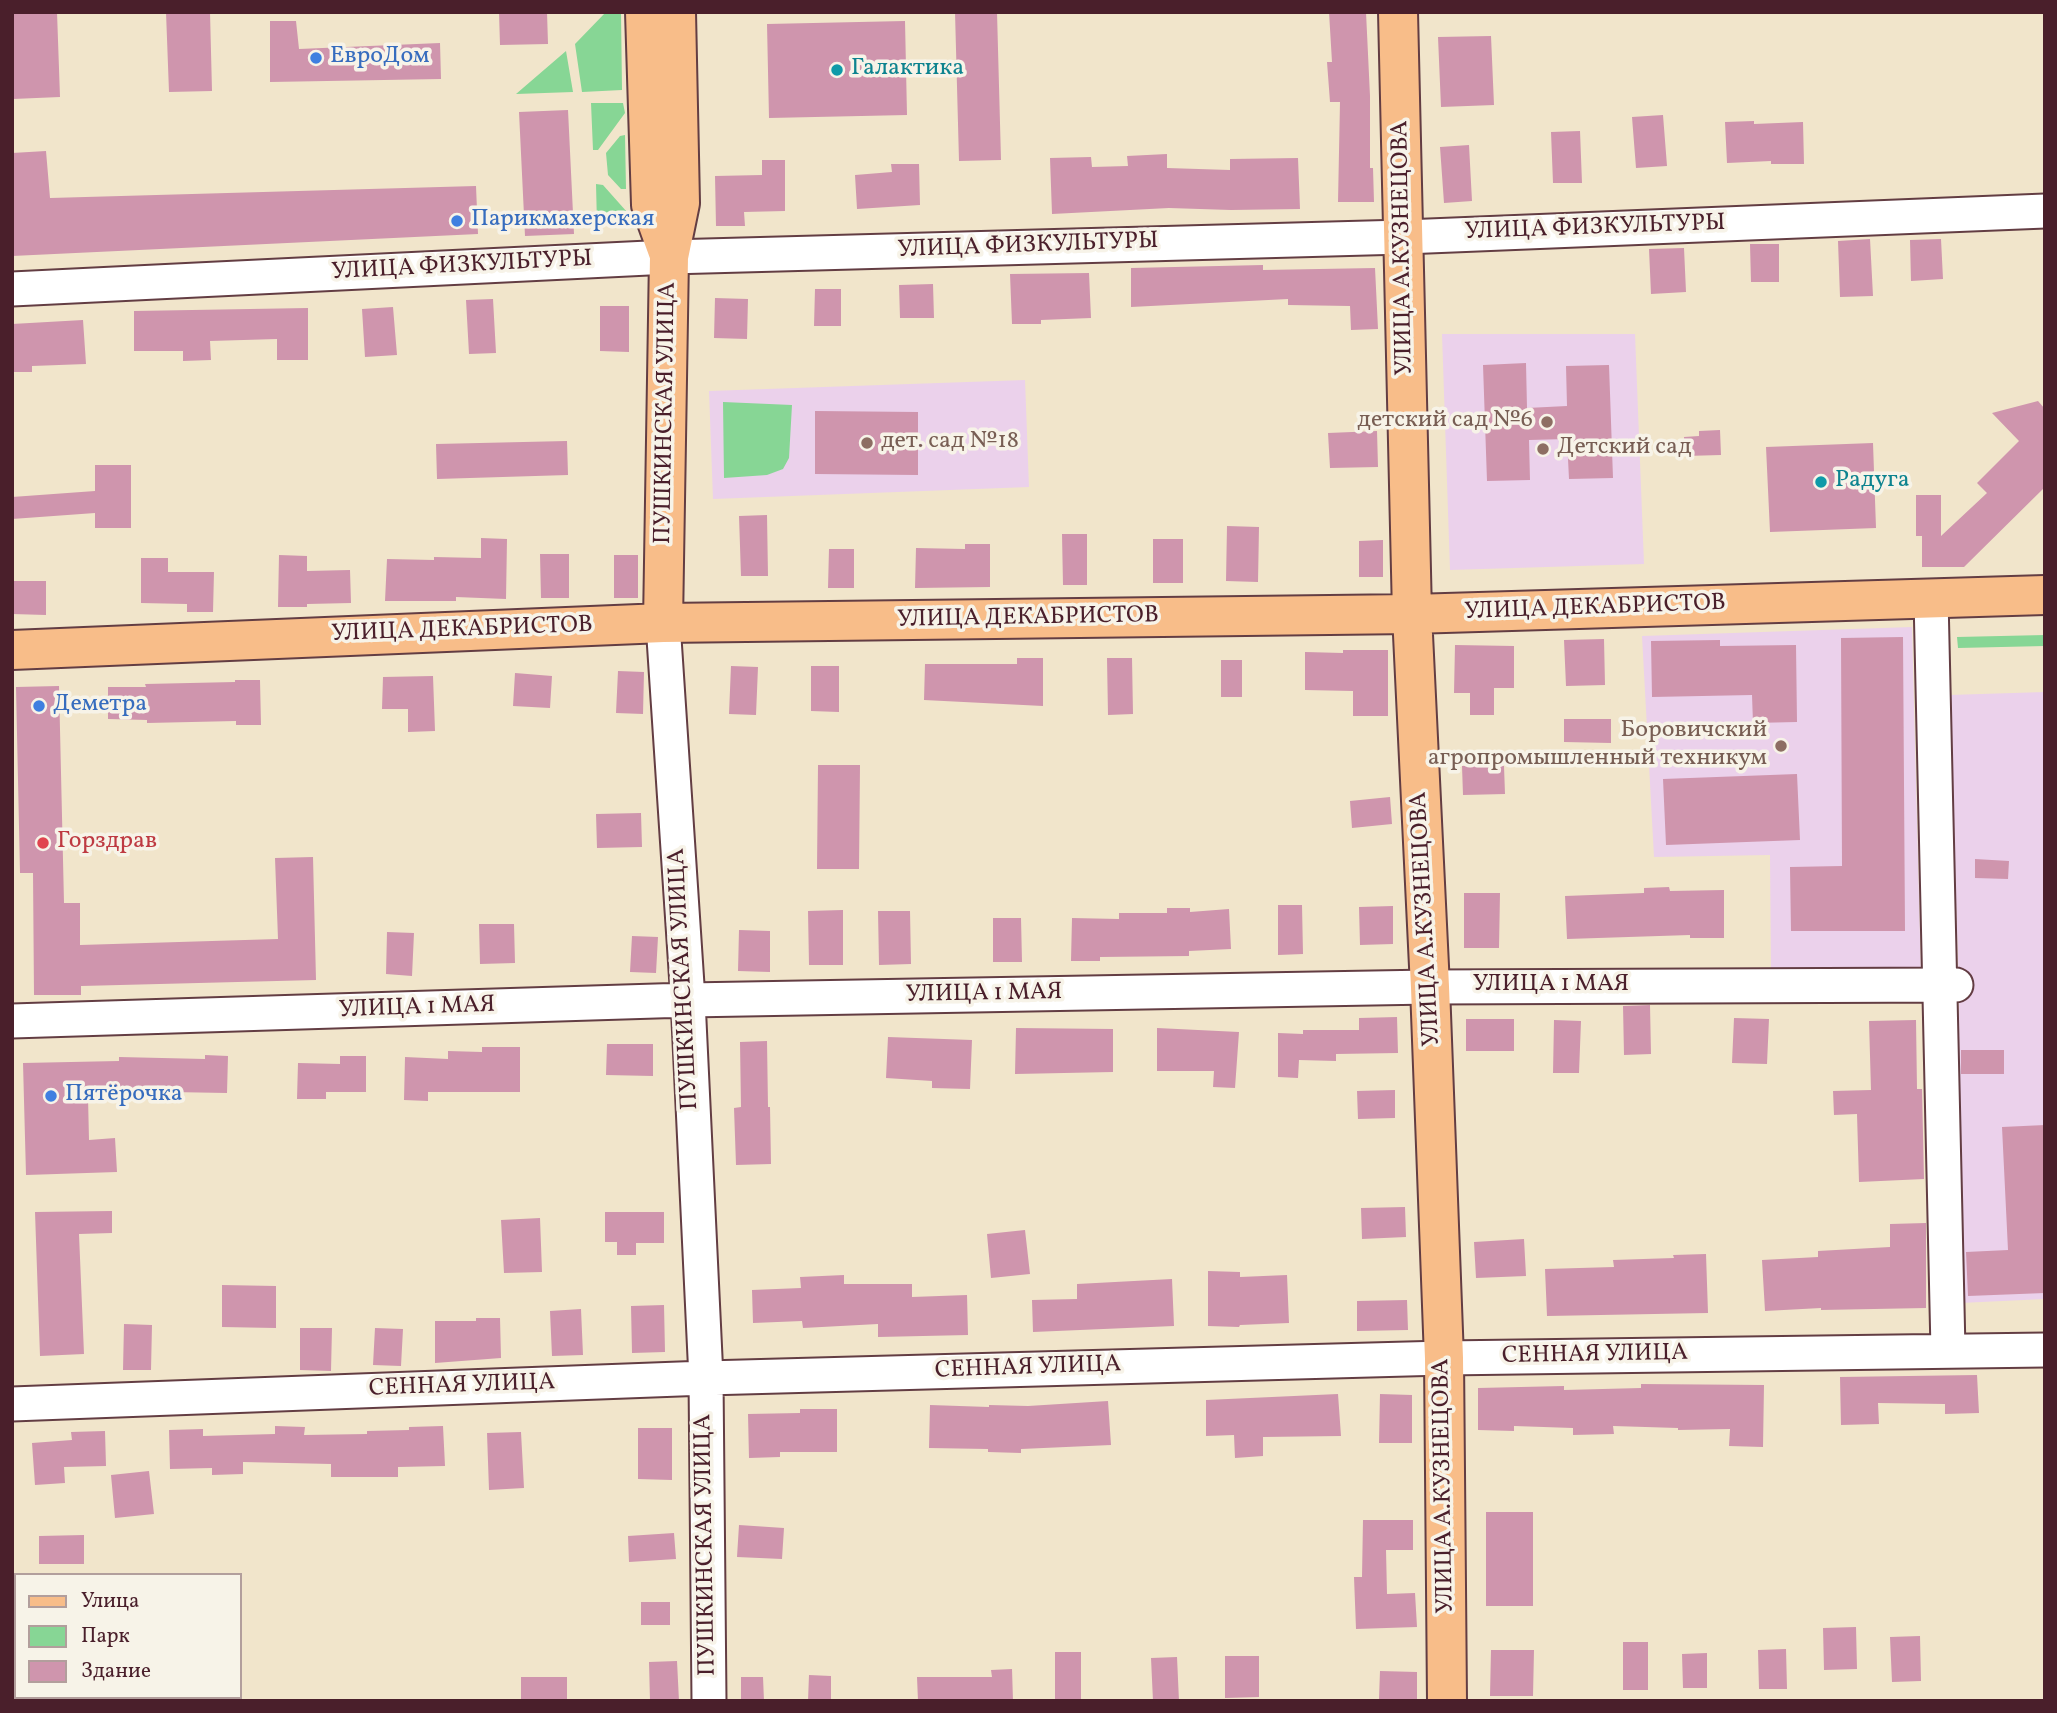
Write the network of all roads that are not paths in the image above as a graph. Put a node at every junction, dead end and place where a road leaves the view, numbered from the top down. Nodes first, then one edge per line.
1 (645, 12) edge
2 (676, 12) edge
3 (1398, 12) edge
4 (2045, 211) edge
5 (1404, 237) junction
6 (670, 257) junction
7 (12, 289) edge
8 (2045, 595) edge
9 (1931, 598) junction
10 (1412, 614) junction
11 (663, 623) junction
12 (12, 650) edge
13 (1948, 985) junction
14 (1430, 986) junction
15 (688, 1000) junction
16 (12, 1021) edge
17 (1948, 1350) junction
18 (2045, 1350) edge
19 (1444, 1358) junction
20 (706, 1378) junction
21 (12, 1404) edge
22 (709, 1701) edge
23 (1447, 1701) edge

1 - 6 main road, ПУШКИНСКАЯ УЛИЦА
2 - 6 main road, ПУШКИНСКАЯ УЛИЦА
3 - 5 main road, УЛИЦА А.КУЗНЕЦОВА
4 - 5 street, УЛИЦА ФИЗКУЛЬТУРЫ
5 - 6 street, УЛИЦА ФИЗКУЛЬТУРЫ
5 - 10 main road, УЛИЦА А.КУЗНЕЦОВА
6 - 7 street, УЛИЦА ФИЗКУЛЬТУРЫ
6 - 11 main road, ПУШКИНСКАЯ УЛИЦА
8 - 9 main road, УЛИЦА ДЕКАБРИСТОВ
9 - 10 main road, УЛИЦА ДЕКАБРИСТОВ
9 - 13 street
10 - 11 main road, УЛИЦА ДЕКАБРИСТОВ
10 - 14 main road, УЛИЦА А.КУЗНЕЦОВА
11 - 12 main road, УЛИЦА ДЕКАБРИСТОВ
11 - 15 street, ПУШКИНСКАЯ УЛИЦА
13 - 14 street, УЛИЦА 1 МАЯ
13 - 17 street
14 - 15 street, УЛИЦА 1 МАЯ
14 - 19 main road, УЛИЦА А.КУЗНЕЦОВА
15 - 16 street, УЛИЦА 1 МАЯ
15 - 20 street, ПУШКИНСКАЯ УЛИЦА
17 - 18 street, СЕННАЯ УЛИЦА
17 - 19 street, СЕННАЯ УЛИЦА
19 - 20 street, СЕННАЯ УЛИЦА
19 - 23 main road, УЛИЦА А.КУЗНЕЦОВА
20 - 21 street, СЕННАЯ УЛИЦА
20 - 22 street, ПУШКИНСКАЯ УЛИЦА

